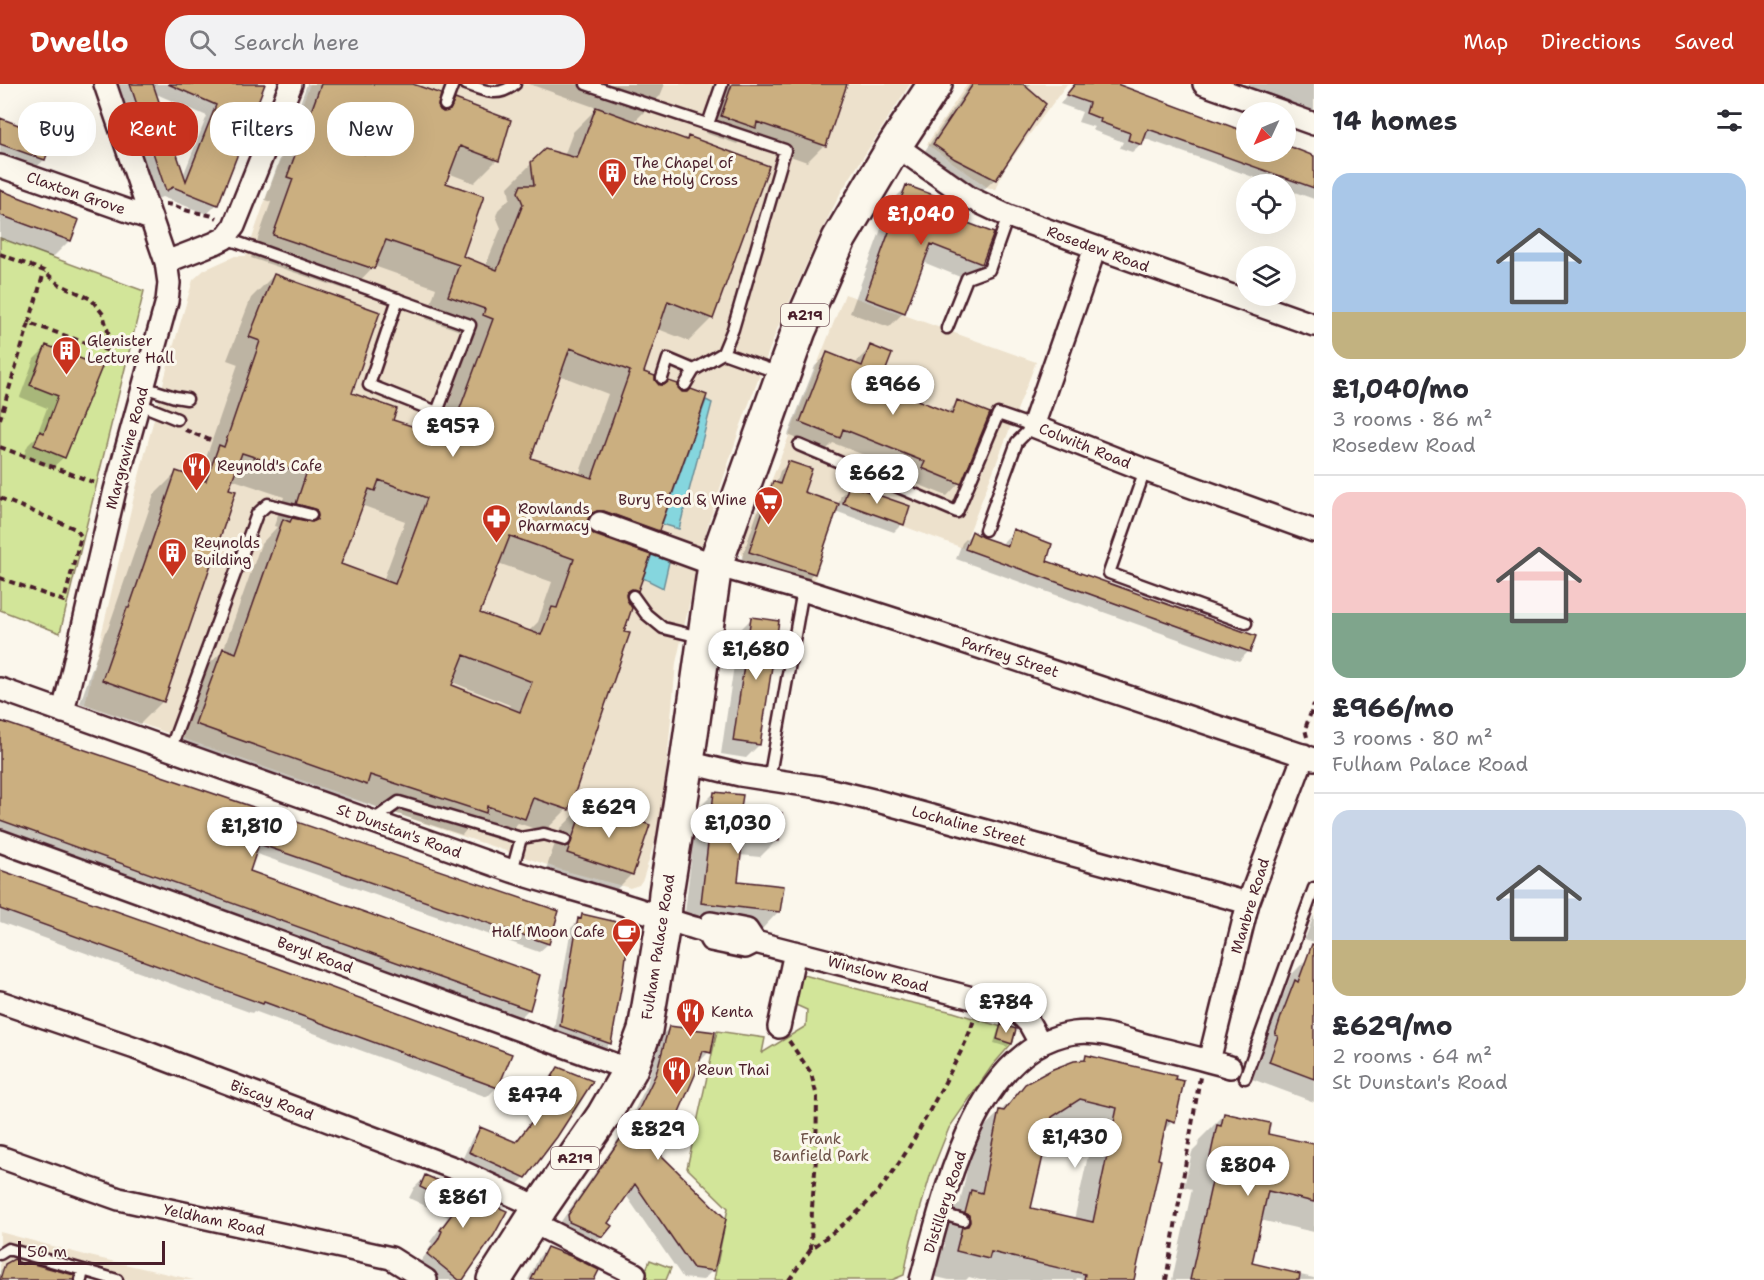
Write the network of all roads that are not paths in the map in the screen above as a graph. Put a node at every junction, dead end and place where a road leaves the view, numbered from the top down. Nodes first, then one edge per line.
1 (105, 84) edge
2 (291, 84) edge
3 (453, 84) edge
4 (466, 84) edge
5 (516, 84) edge
6 (586, 84) edge
7 (722, 84) edge
8 (935, 84) edge
9 (1204, 84) edge
10 (1254, 102) edge
11 (445, 105) dead end
12 (1296, 117) edge
13 (708, 124) junction
14 (1314, 124) edge
15 (896, 145) junction
16 (0, 166) edge
17 (1008, 216) junction
18 (152, 219) junction
19 (230, 232) junction
20 (1095, 248) junction
21 (166, 262) junction
22 (398, 299) junction
23 (1314, 325) edge
24 (947, 328) dead end
25 (723, 353) junction
26 (694, 370) junction
27 (783, 374) junction
28 (662, 378) dead end
29 (685, 385) dead end
30 (141, 395) junction
31 (186, 399) dead end
32 (177, 420) dead end
33 (1033, 426) junction
34 (799, 445) dead end
35 (1146, 470) junction
36 (311, 515) dead end
37 (600, 523) dead end
38 (985, 530) dead end
39 (1314, 531) edge
40 (715, 565) junction
41 (803, 590) junction
42 (633, 596) dead end
43 (1246, 623) dead end
44 (704, 638) junction
45 (0, 689) edge
46 (63, 711) junction
47 (170, 750) junction
48 (1309, 751) edge
49 (687, 762) junction
50 (769, 780) junction
51 (372, 821) junction
52 (521, 838) junction
53 (565, 840) dead end
54 (0, 842) edge
55 (512, 871) junction
56 (1314, 888) edge
57 (1248, 903) junction
58 (664, 918) junction
59 (795, 952) junction
60 (0, 1002) edge
61 (779, 1027) road end
62 (1040, 1043) junction
63 (1206, 1060) junction
64 (630, 1070) junction
65 (1237, 1073) joint
66 (0, 1157) edge
67 (939, 1213) junction
68 (536, 1215) junction
69 (963, 1220) dead end
70 (0, 1254) edge
71 (635, 1274) dead end
72 (82, 1275) edge
73 (117, 1280) edge
74 (426, 1280) edge
75 (494, 1280) edge
76 (921, 1280) edge

1 - 18 street, Margravine Road
2 - 19 street
3 - 11 lane
4 - 5 lane
6 - 13 lane
7 - 13 lane
8 - 15 main road, Fulham Palace Road / A219
9 - 10 street
12 - 14 street
13 - 25 lane
15 - 17 street, Rosedew Road
15 - 27 main road, Fulham Palace Road / A219
16 - 18 street, Claxton Grove
17 - 20 street, Rosedew Road
17 - 24 lane
18 - 21 street, Margravine Road
19 - 21 street
19 - 22 lane
20 - 23 street, Rosedew Road
20 - 33 street, Colwith Road
21 - 30 street, Margravine Road
22 - 22 lane
25 - 26 lane
25 - 27 lane
26 - 28 lane
26 - 29 lane
27 - 40 main road, Fulham Palace Road / A219
30 - 31 lane
30 - 32 lane
30 - 46 street, Margravine Road
33 - 34 lane
33 - 35 street, Colwith Road
33 - 38 lane
35 - 39 street, Colwith Road
35 - 43 lane
36 - 47 lane
37 - 40 street, Parfrey Street
40 - 41 street, Parfrey Street
40 - 44 main road, Fulham Palace Road / A219
41 - 48 street, Parfrey Street
41 - 50 lane
42 - 44 lane
44 - 49 main road, Fulham Palace Road / A219
45 - 46 street, St Dunstan's Road
46 - 47 street, St Dunstan's Road
47 - 51 street, St Dunstan's Road
48 - 57 street, Manbre Road
49 - 50 street, Lochaline Street
49 - 58 main road, Fulham Palace Road / A219
50 - 57 street, Lochaline Street
51 - 52 lane
51 - 55 street, St Dunstan's Road
52 - 53 lane
52 - 55 lane
54 - 64 street, Beryl Road
55 - 58 street, St Dunstan's Road
56 - 65 lane
57 - 63 street, Manbre Road
58 - 59 street, Winslow Road
58 - 64 main road, Fulham Palace Road / A219
59 - 61 street
59 - 62 street, Winslow Road
60 - 68 street, Biscay Road
62 - 63 street
62 - 67 street, Distillery Road
63 - 65 street
64 - 68 main road, Fulham Palace Road / A219
66 - 74 street, Yeldham Road
67 - 69 lane
67 - 76 street, Distillery Road
68 - 71 street, Biscay Road
68 - 75 main road, Fulham Palace Road / A219
70 - 72 lane
72 - 73 lane

